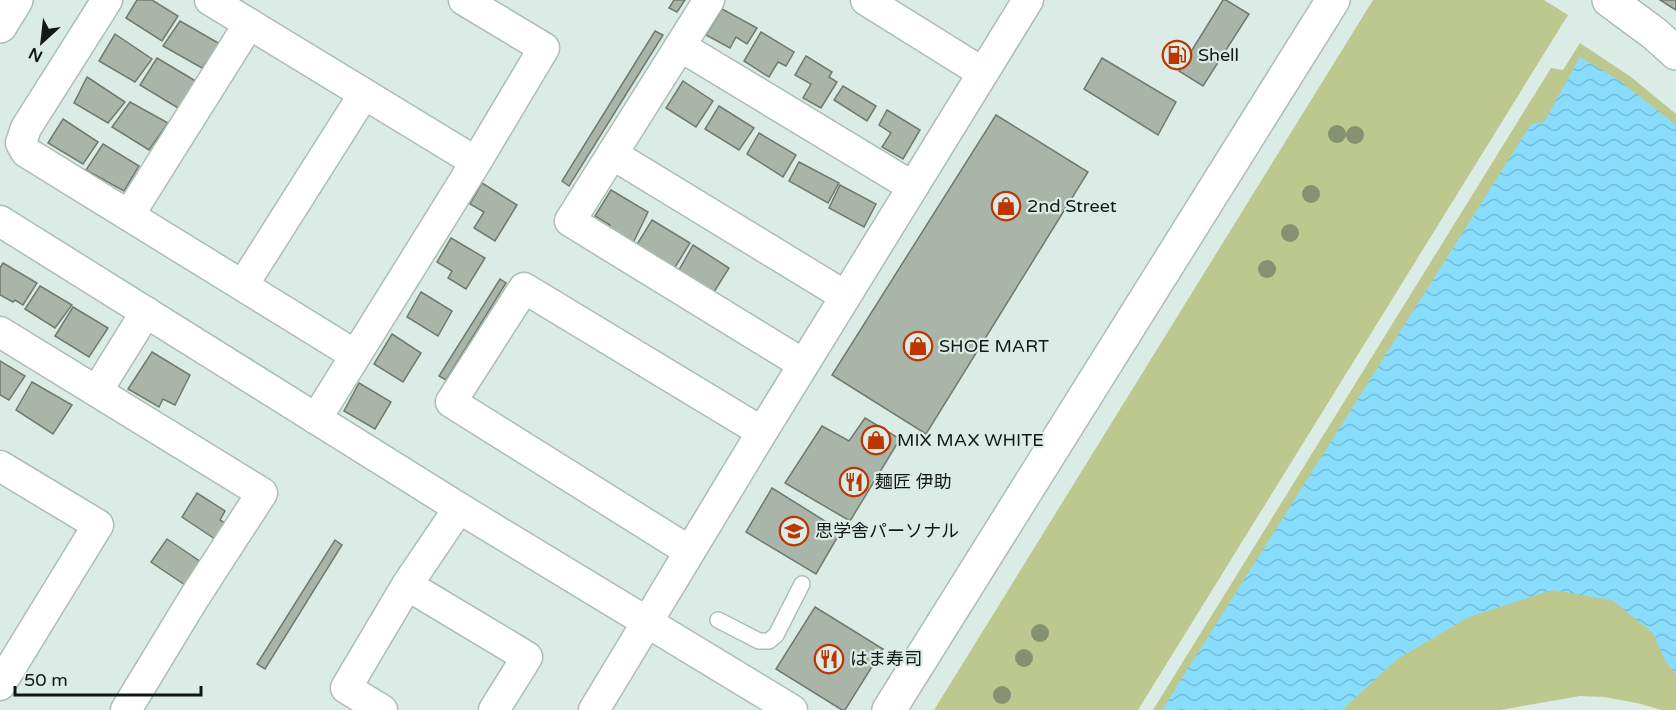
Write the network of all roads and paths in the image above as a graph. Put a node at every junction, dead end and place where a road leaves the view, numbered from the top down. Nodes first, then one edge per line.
1 (16, 0) edge
2 (107, 0) edge
3 (210, 0) edge
4 (464, 0) edge
5 (709, 0) edge
6 (866, 0) edge
7 (1333, 0) edge
8 (1609, 0) edge
9 (1022, 2) edge
10 (249, 24) junction
11 (0, 26) edge
12 (680, 46) junction
13 (1676, 53) edge
14 (983, 73) junction
15 (364, 94) junction
16 (612, 154) junction
17 (476, 162) junction
18 (913, 187) junction
19 (129, 215) junction
20 (0, 221) edge
21 (243, 285) junction
22 (845, 296) junction
23 (146, 312) junction
24 (0, 332) edge
25 (355, 355) junction
26 (803, 364) junction
27 (97, 391) junction
28 (316, 419) junction
29 (762, 432) junction
30 (0, 466) edge
31 (459, 508) junction
32 (689, 551) junction
33 (802, 584) dead end
34 (407, 585) junction
35 (718, 620) dead end
36 (647, 622) junction
37 (0, 685) edge
38 (126, 710) edge
39 (382, 710) edge
40 (494, 710) edge
41 (594, 710) edge
42 (792, 710) edge
43 (889, 710) edge

1 - 11 street
2 - 19 street
3 - 10 street
4 - 17 street
5 - 12 street
6 - 14 street
7 - 43 street
8 - 13 street
9 - 14 street
10 - 15 street
10 - 19 street
12 - 16 street
12 - 18 street
14 - 18 street
15 - 17 street
15 - 21 street
16 - 22 street
16 - 26 street
17 - 25 street
18 - 22 street
19 - 21 street
20 - 23 street
21 - 25 street
22 - 26 street
23 - 27 street
23 - 28 street
24 - 27 street
25 - 28 street
26 - 29 street
27 - 38 street
28 - 31 street
29 - 32 street
29 - 32 street
30 - 37 street
31 - 34 street
31 - 36 street
32 - 36 street
33 - 35 lane
34 - 39 street
34 - 40 street
36 - 41 street
36 - 42 street

